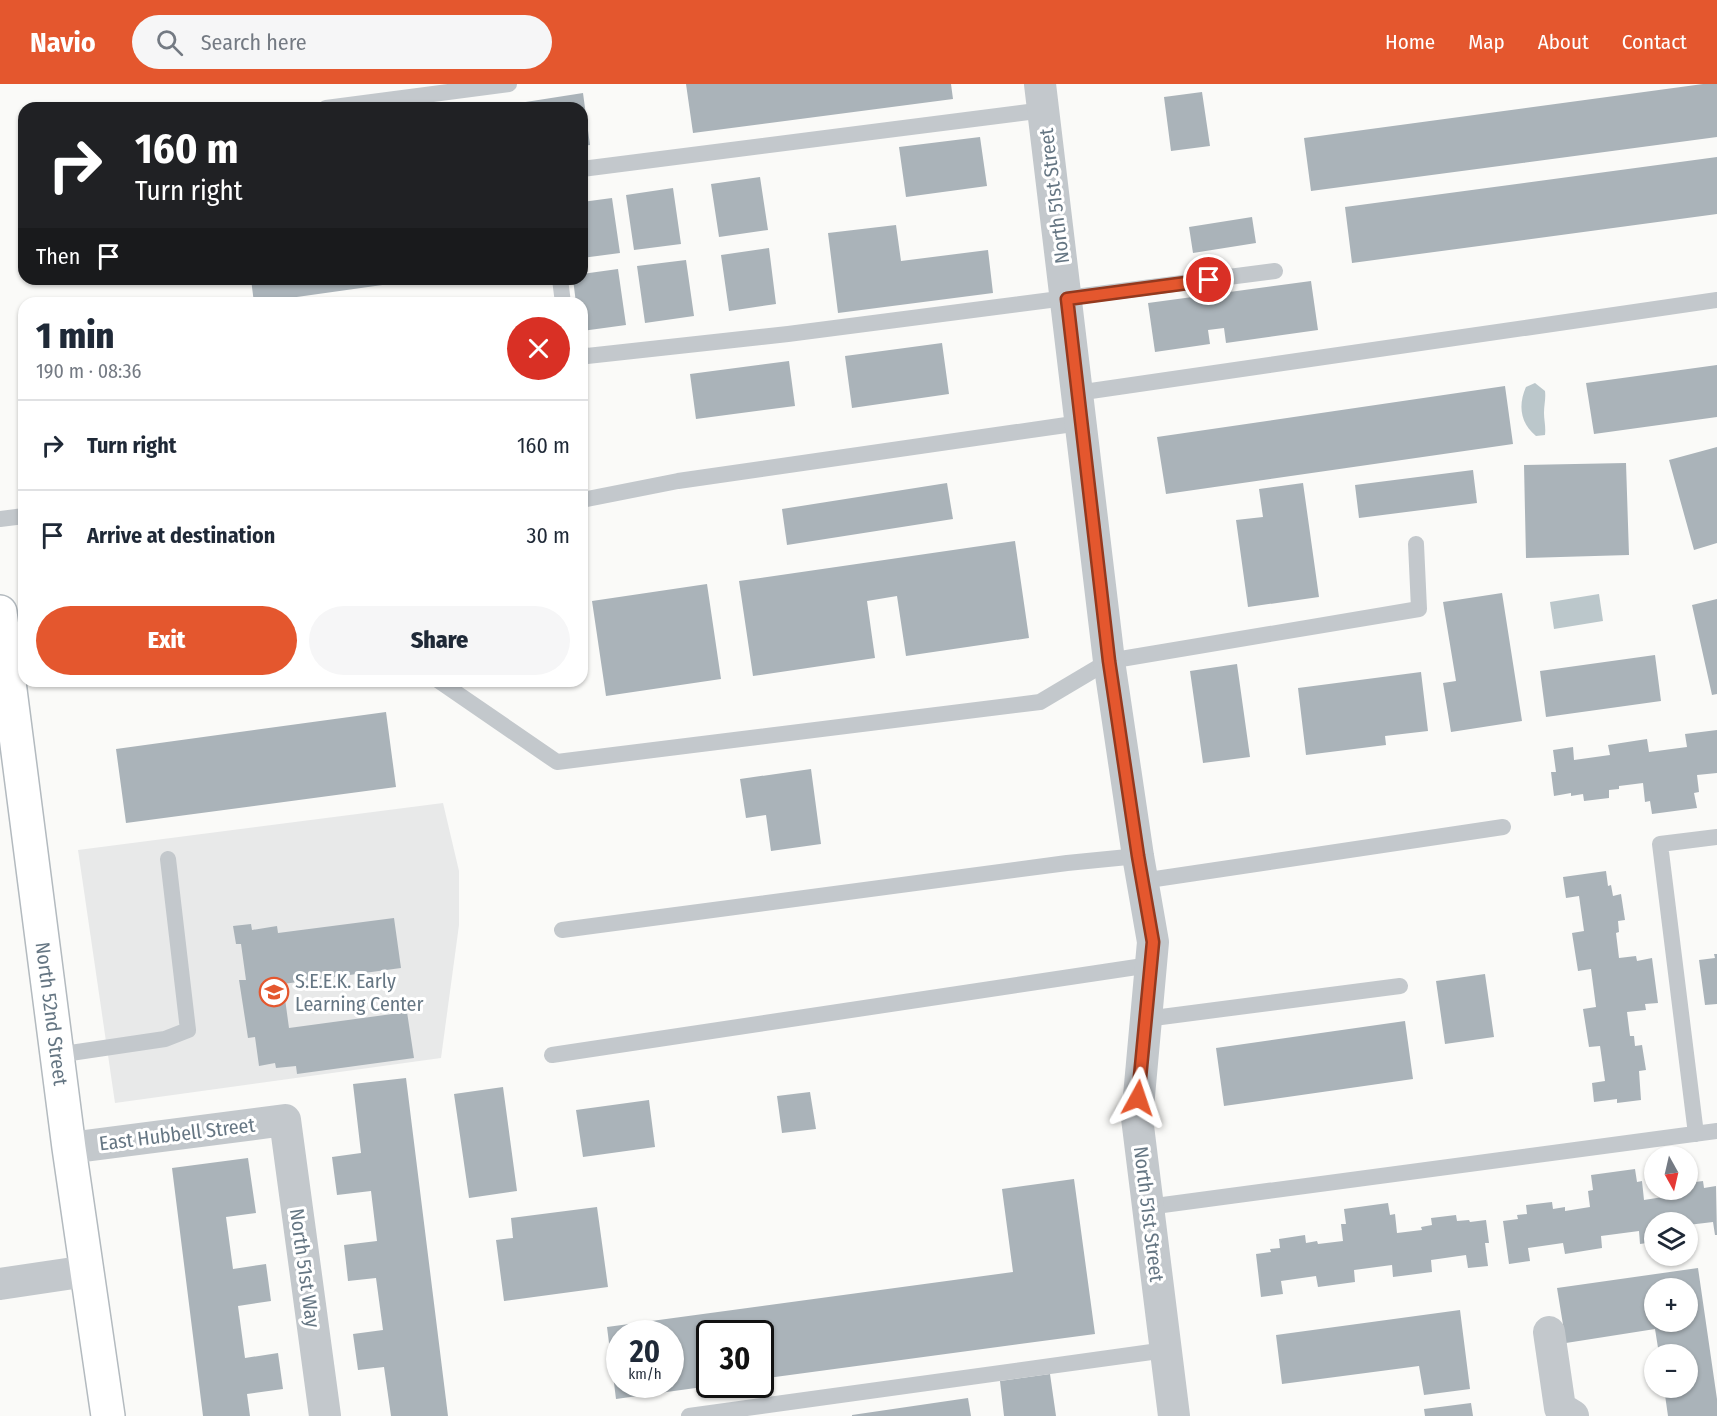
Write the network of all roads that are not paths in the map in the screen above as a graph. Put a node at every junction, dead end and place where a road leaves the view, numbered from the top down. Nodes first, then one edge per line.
1 (509, 84) edge
2 (1042, 97) edge
3 (372, 102) edge
4 (588, 169) edge
5 (1275, 271) dead end
6 (1067, 299) junction
7 (1717, 300) edge
8 (588, 356) edge
9 (1079, 408) junction
10 (588, 499) edge
11 (18, 517) edge
12 (0, 519) edge
13 (1416, 544) dead end
14 (0, 612) edge
15 (1109, 661) junction
16 (16, 678) edge
17 (448, 687) edge
18 (1503, 827) dead end
19 (1717, 837) edge
20 (168, 859) dead end
21 (1140, 869) junction
22 (562, 930) dead end
23 (1150, 965) junction
24 (1400, 986) dead end
25 (1146, 1018) junction
26 (552, 1054) dead end
27 (57, 1055) junction
28 (285, 1120) joint
29 (1717, 1131) edge
30 (1696, 1134) junction
31 (69, 1148) junction
32 (1148, 1208) junction
33 (87, 1271) junction
34 (0, 1284) edge
35 (1549, 1332) dead end
36 (1166, 1350) junction
37 (108, 1416) edge
38 (325, 1416) edge
39 (689, 1416) edge
40 (1174, 1416) edge
41 (1573, 1416) edge

1 - 3 lane
2 - 4 lane
2 - 6 street, North 51st Street
5 - 6 lane
6 - 8 lane
6 - 9 street, North 51st Street
7 - 9 lane
9 - 10 lane
9 - 15 street, North 51st Street
11 - 12 lane
13 - 15 lane
14 - 16 main road, North 52nd Street
15 - 17 lane
15 - 21 street, North 51st Street
16 - 27 main road, North 52nd Street
18 - 21 lane
19 - 30 lane
20 - 27 lane
21 - 22 lane
21 - 23 street, North 51st Street
23 - 25 street, North 51st Street
23 - 26 lane
24 - 25 lane
25 - 32 street, North 51st Street
27 - 31 main road, North 52nd Street
28 - 31 street, East Hubbell Street
28 - 38 street, North 51st Way
29 - 30 lane
30 - 32 lane
31 - 33 main road, North 52nd Street
32 - 36 street, North 51st Street
33 - 34 street
33 - 37 main road, North 52nd Street
35 - 41 street
36 - 39 lane
36 - 40 street, North 51st Street

